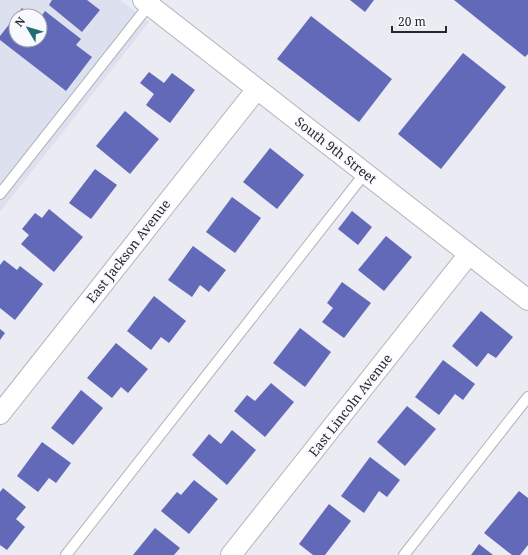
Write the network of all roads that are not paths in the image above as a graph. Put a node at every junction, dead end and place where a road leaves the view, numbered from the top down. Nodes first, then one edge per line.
1 (146, 2) edge
2 (256, 89) junction
3 (365, 174) junction
4 (0, 194) edge
5 (469, 254) junction
6 (528, 300) edge
7 (528, 397) edge
8 (0, 414) edge
9 (66, 555) edge
10 (231, 555) edge
11 (404, 555) edge

1 - 2 street, South 9th Street
1 - 4 lane
2 - 3 street, South 9th Street
2 - 8 street, East Jackson Avenue
3 - 5 street, South 9th Street
3 - 9 lane
5 - 6 street, South 9th Street
5 - 10 street, East Lincoln Avenue
7 - 11 lane

